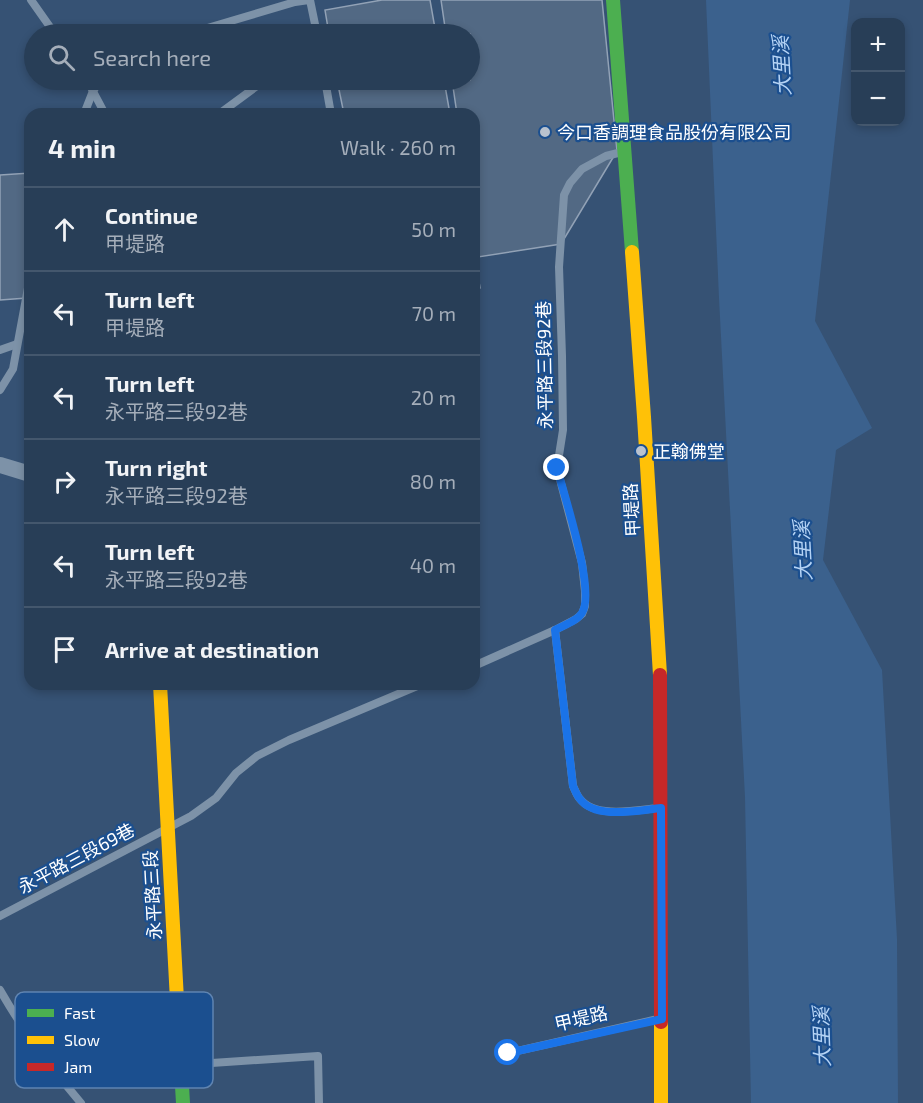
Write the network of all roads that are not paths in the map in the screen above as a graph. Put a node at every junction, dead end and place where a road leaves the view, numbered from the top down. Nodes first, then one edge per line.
1 (31, 0) edge
2 (309, 0) edge
3 (613, 0) edge
4 (48, 24) edge
5 (221, 24) edge
6 (315, 24) edge
7 (251, 90) edge
8 (326, 90) edge
9 (93, 91) joint
10 (86, 108) edge
11 (102, 108) edge
12 (227, 108) edge
13 (329, 108) edge
14 (625, 152) junction
15 (24, 308) edge
16 (17, 344) junction
17 (0, 350) edge
18 (0, 390) edge
19 (0, 465) edge
20 (24, 472) edge
21 (555, 630) junction
22 (480, 663) edge
23 (160, 690) edge
24 (408, 690) edge
25 (661, 808) junction
26 (167, 828) junction
27 (0, 916) edge
28 (0, 990) edge
29 (177, 992) edge
30 (15, 1016) edge
31 (662, 1019) junction
32 (508, 1053) dead end
33 (213, 1063) edge
34 (68, 1088) edge
35 (182, 1088) edge
36 (81, 1103) edge
37 (183, 1103) edge
38 (319, 1103) edge
39 (661, 1103) edge

1 - 4 lane
2 - 5 lane
2 - 6 lane
3 - 14 street, 甲堤路
7 - 12 lane
8 - 13 lane
9 - 10 lane
9 - 11 lane
14 - 21 lane, 永平路三段92巷
14 - 25 street, 甲堤路
15 - 16 lane
16 - 17 lane
16 - 18 lane
19 - 20 street
21 - 22 lane, 永平路三段92巷
21 - 25 lane
23 - 26 street, 永平路三段
24 - 26 lane
25 - 31 street, 甲堤路
26 - 27 lane, 永平路三段69巷
26 - 29 street, 永平路三段
28 - 30 lane
31 - 32 lane, 甲堤路
31 - 39 street, 甲堤路
33 - 38 lane
34 - 36 lane
35 - 37 street, 永平路三段

